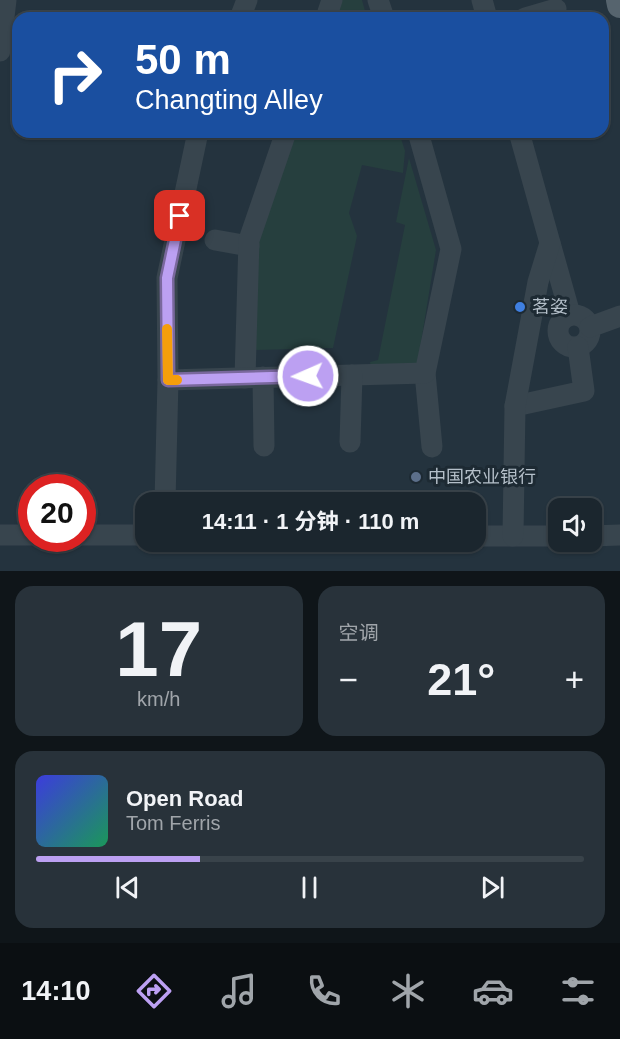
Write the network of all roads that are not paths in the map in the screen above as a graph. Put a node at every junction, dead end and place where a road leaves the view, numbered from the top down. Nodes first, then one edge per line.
1 (6, 0) edge
2 (619, 0) edge
3 (620, 5) edge
4 (556, 9) dead end
5 (546, 12) edge
6 (0, 51) edge
7 (197, 138) edge
8 (284, 138) edge
9 (420, 138) edge
10 (521, 138) edge
11 (215, 240) dead end
12 (550, 243) junction
13 (249, 246) junction
14 (570, 315) junction
15 (620, 316) edge
16 (590, 327) junction
17 (578, 347) junction
18 (425, 373) junction
19 (352, 375) junction
20 (254, 378) junction
21 (168, 380) junction
22 (514, 406) junction
23 (350, 442) dead end
24 (264, 446) dead end
25 (432, 447) dead end
26 (165, 492) edge
27 (0, 535) edge
28 (18, 535) edge
29 (96, 535) edge
30 (135, 535) edge
31 (620, 535) edge
32 (486, 536) edge
33 (513, 536) junction
34 (548, 536) edge
35 (602, 536) edge

1 - 6 street
2 - 3 main road
4 - 5 street
7 - 21 street
8 - 13 street
9 - 18 street
10 - 12 street
11 - 13 street
12 - 14 street
12 - 22 street
13 - 20 street
14 - 16 street
14 - 17 street
15 - 16 street
16 - 17 street
17 - 22 street
18 - 19 street
18 - 25 street
19 - 20 street
19 - 23 street
20 - 21 street
20 - 24 street
21 - 26 street
22 - 33 street
27 - 28 street
29 - 30 street
31 - 35 street
32 - 33 street
33 - 34 street

